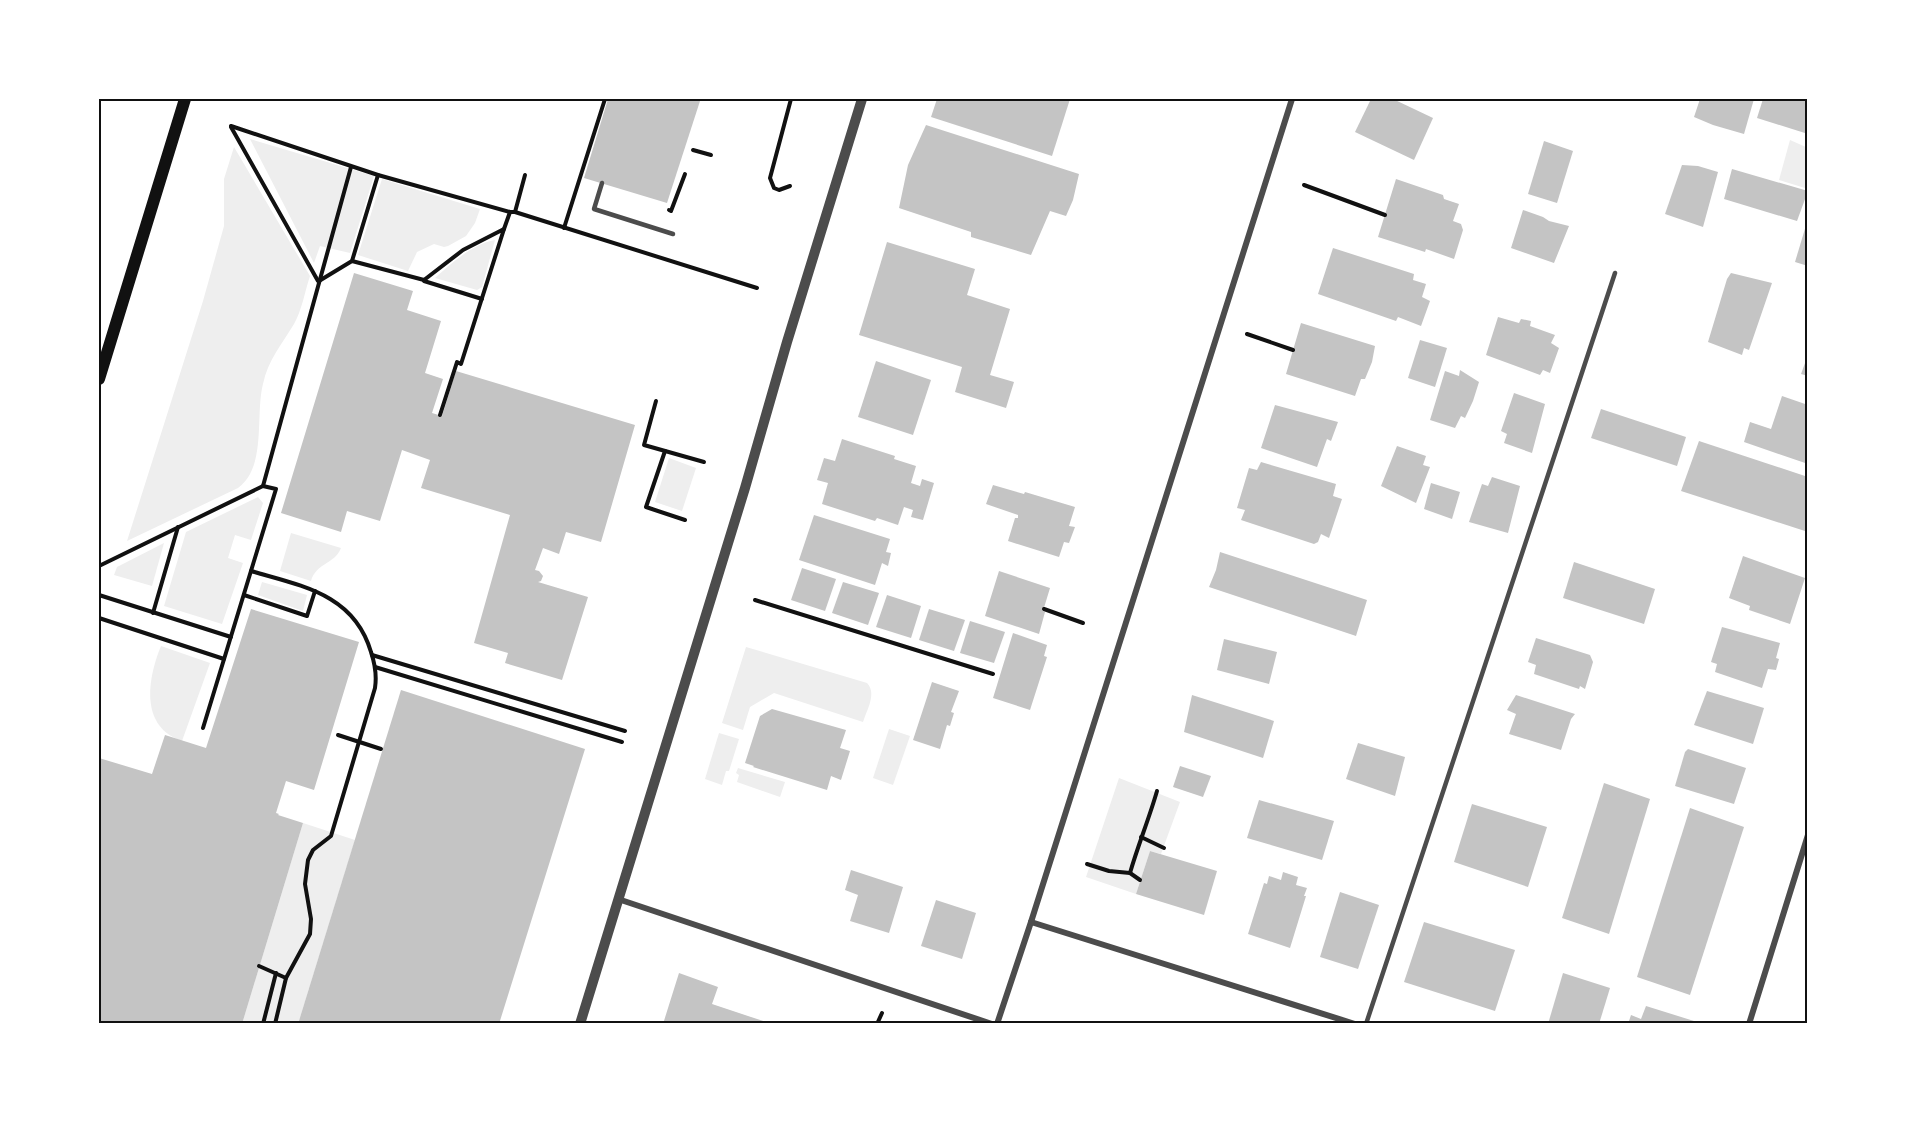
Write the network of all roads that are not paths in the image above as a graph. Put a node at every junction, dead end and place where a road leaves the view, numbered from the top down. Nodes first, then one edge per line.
1 (184, 99) edge
2 (862, 99) edge
3 (1292, 99) edge
4 (602, 183) dead end
5 (673, 234) dead end
6 (1615, 273) dead end
7 (99, 379) edge
8 (1808, 835) edge
9 (618, 899) junction
10 (1031, 922) junction
11 (580, 1024) edge
12 (994, 1024) edge
13 (1355, 1024) edge
14 (1366, 1024) edge
15 (1749, 1024) edge

1 - 7 main road
2 - 9 street
3 - 10 street
4 - 5 lane
6 - 14 lane
8 - 15 street
9 - 11 street
9 - 12 street
10 - 12 street
10 - 13 street

